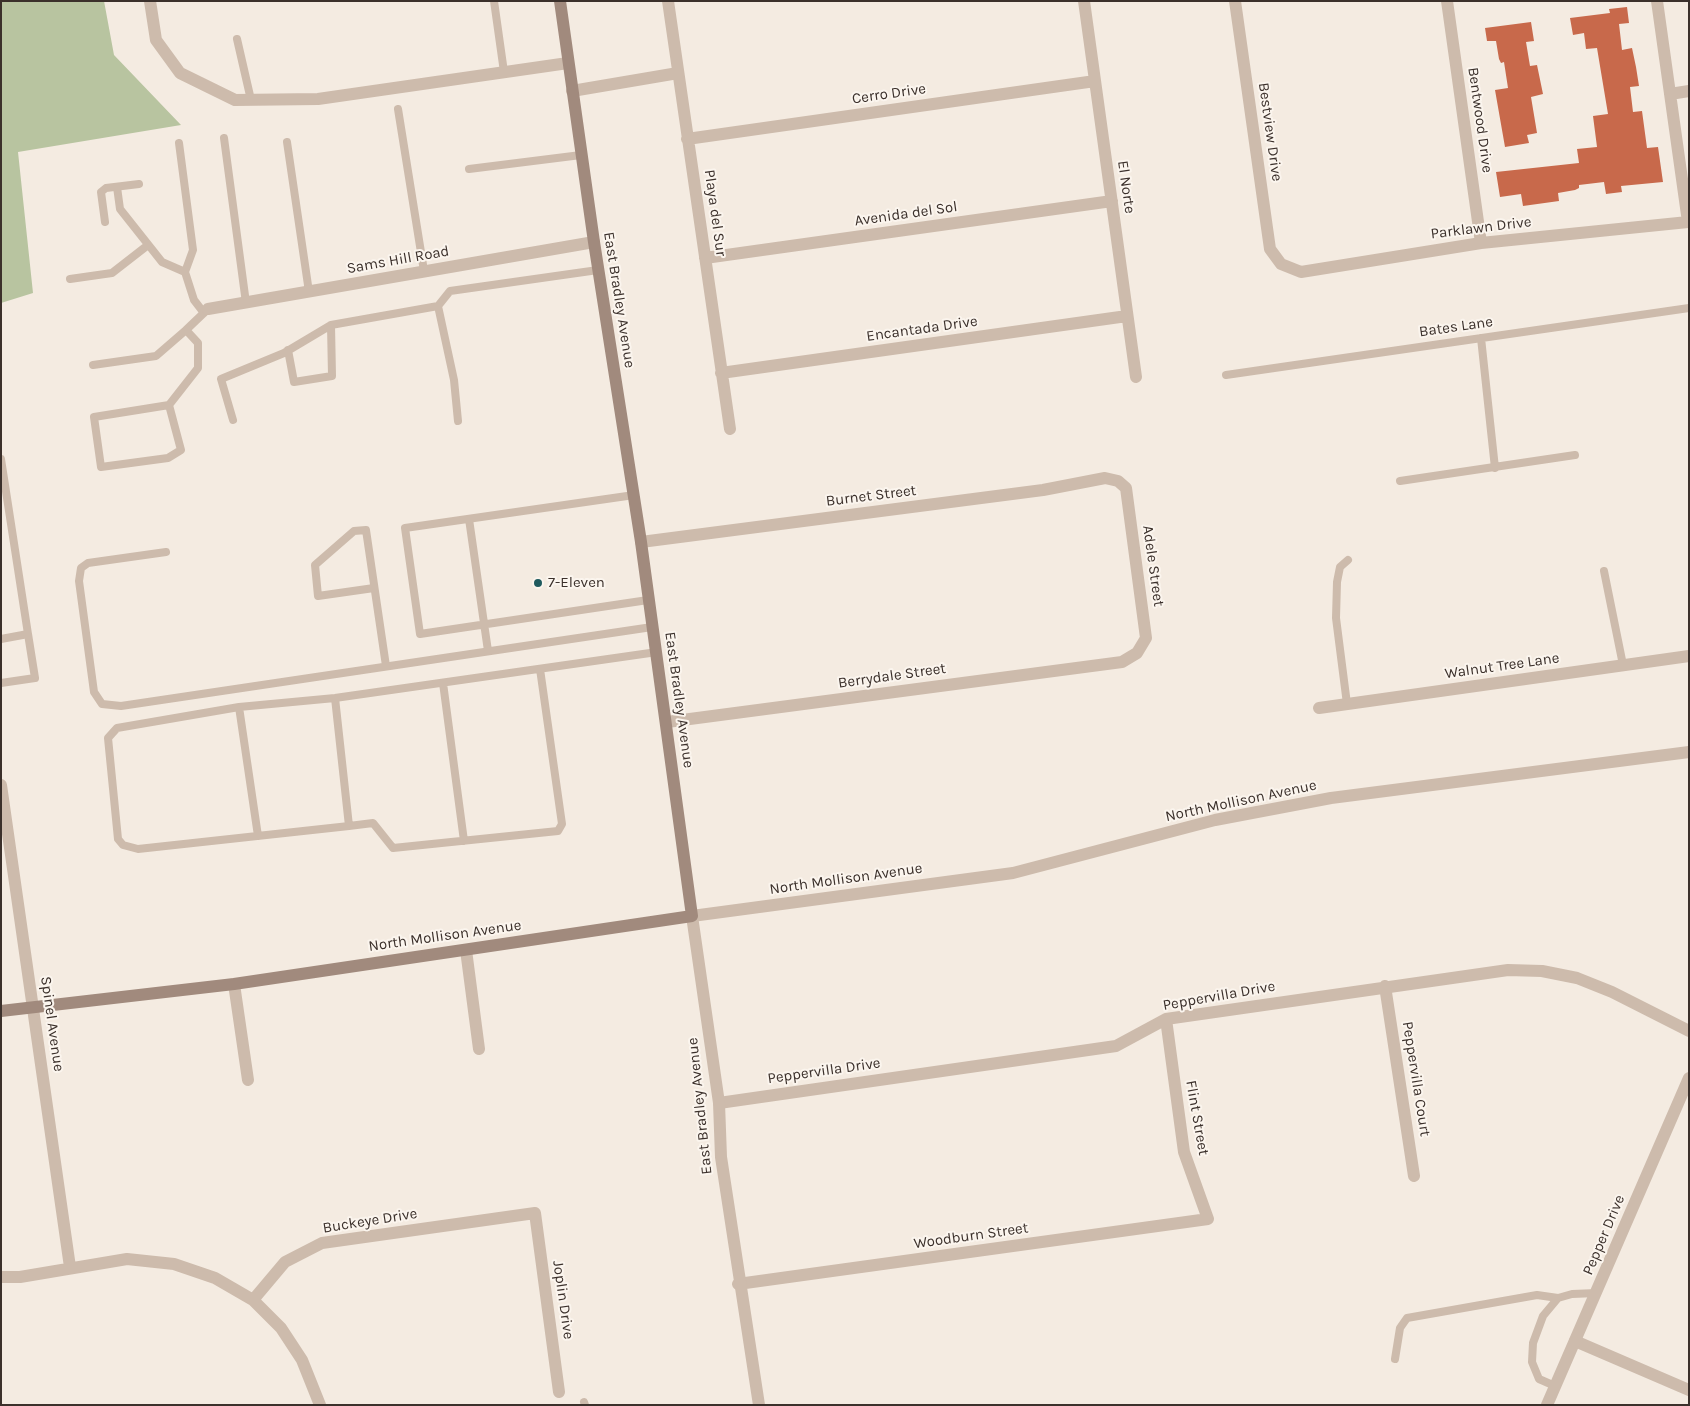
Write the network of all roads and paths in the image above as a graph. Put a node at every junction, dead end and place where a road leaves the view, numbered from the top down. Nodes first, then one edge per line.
1 (150, 1) edge
2 (494, 1) edge
3 (560, 1) edge
4 (668, 1) edge
5 (1084, 1) edge
6 (1235, 1) edge
7 (1447, 1) edge
8 (1657, 1) edge
9 (237, 39) dead end
10 (568, 63) junction
11 (504, 72) junction
12 (678, 73) junction
13 (1095, 81) junction
14 (572, 91) junction
15 (1689, 91) edge
16 (1670, 94) junction
17 (251, 100) junction
18 (398, 109) dead end
19 (224, 138) dead end
20 (688, 138) junction
21 (287, 142) dead end
22 (179, 143) dead end
23 (581, 155) junction
24 (469, 169) dead end
25 (139, 184) dead end
26 (117, 187) junction
27 (1112, 201) junction
28 (105, 222) dead end
29 (1688, 222) edge
30 (594, 242) junction
31 (1481, 243) junction
32 (148, 245) junction
33 (705, 258) junction
34 (1281, 264) joint
35 (598, 270) junction
36 (424, 271) junction
37 (186, 272) junction
38 (70, 279) dead end
39 (309, 292) junction
40 (246, 302) junction
41 (438, 306) junction
42 (1689, 308) edge
43 (206, 311) junction
44 (1128, 316) junction
45 (331, 325) junction
46 (186, 330) junction
47 (1481, 338) junction
48 (288, 350) junction
49 (93, 365) dead end
50 (722, 373) junction
51 (1226, 375) dead end
52 (1136, 377) dead end
53 (169, 405) junction
54 (233, 420) dead end
55 (458, 422) dead end
56 (730, 429) dead end
57 (1575, 455) dead end
58 (1, 459) edge
59 (1495, 468) junction
60 (1104, 478) joint
61 (1400, 481) dead end
62 (634, 496) junction
63 (469, 519) junction
64 (641, 542) junction
65 (166, 552) dead end
66 (1348, 560) dead end
67 (1604, 571) dead end
68 (374, 588) junction
69 (648, 600) junction
70 (484, 624) junction
71 (652, 627) junction
72 (28, 634) junction
73 (1, 639) edge
74 (488, 651) junction
75 (656, 652) junction
76 (1689, 656) edge
77 (1122, 662) joint
78 (1623, 665) junction
79 (386, 666) junction
80 (540, 669) junction
81 (443, 682) junction
82 (1, 683) edge
83 (335, 698) junction
84 (1347, 704) junction
85 (240, 707) junction
86 (1320, 708) dead end
87 (667, 722) junction
88 (1689, 752) edge
89 (1, 785) edge
90 (349, 826) junction
91 (258, 836) junction
92 (464, 842) junction
93 (692, 916) junction
94 (466, 950) junction
95 (234, 984) junction
96 (1385, 986) junction
97 (33, 1008) junction
98 (1, 1010) edge
99 (1166, 1019) junction
100 (1689, 1031) edge
101 (478, 1049) dead end
102 (1689, 1078) edge
103 (248, 1080) dead end
104 (719, 1103) junction
105 (1414, 1176) dead end
106 (535, 1213) joint
107 (1208, 1219) joint
108 (70, 1267) junction
109 (1, 1277) edge
110 (738, 1284) junction
111 (1597, 1293) junction
112 (1558, 1298) junction
113 (253, 1300) junction
114 (1575, 1341) junction
115 (1395, 1360) dead end
116 (1555, 1386) junction
117 (1689, 1390) edge
118 (559, 1392) dead end
119 (320, 1405) edge
120 (758, 1405) edge
121 (1547, 1405) edge

1 - 17 street
2 - 11 lane
3 - 10 main road, East Bradley Avenue
4 - 12 street, Playa del Sur
5 - 13 street, El Norte
6 - 34 street, Bestview Drive
7 - 31 street, Bentwood Drive
8 - 16 street
9 - 17 lane
10 - 11 street
10 - 14 main road, East Bradley Avenue
11 - 17 street
12 - 14 street
12 - 20 street, Playa del Sur
13 - 20 street, Cerro Drive
13 - 27 street, El Norte
14 - 23 main road, East Bradley Avenue
15 - 16 street
16 - 29 street
18 - 36 lane
19 - 40 lane
20 - 33 street, Playa del Sur
21 - 39 lane
22 - 37 lane
23 - 24 lane
23 - 30 main road, East Bradley Avenue
25 - 26 lane
26 - 28 lane
26 - 32 lane
27 - 33 street, Avenida del Sol
27 - 44 street, El Norte
29 - 31 street, Parklawn Drive
30 - 35 main road, East Bradley Avenue
30 - 36 street, Sams Hill Road
31 - 34 street, Parklawn Drive
32 - 37 lane
32 - 38 lane
33 - 50 street, Playa del Sur
35 - 41 lane
35 - 62 main road, East Bradley Avenue
36 - 39 street, Sams Hill Road
37 - 43 lane
39 - 40 street, Sams Hill Road
40 - 43 street, Sams Hill Road
41 - 45 lane
41 - 55 lane
42 - 47 lane, Bates Lane
43 - 46 lane
44 - 50 street, Encantada Drive
44 - 52 street, El Norte
45 - 48 lane
45 - 48 lane
46 - 49 lane
46 - 53 lane
47 - 51 lane, Bates Lane
47 - 59 lane
48 - 54 lane
50 - 56 street, Playa del Sur
53 - 53 lane
57 - 59 lane
58 - 72 lane
59 - 61 lane
60 - 64 street, Burnet Street
60 - 77 street, Adele Street
62 - 63 lane
62 - 64 main road, East Bradley Avenue
63 - 70 lane
63 - 70 lane
64 - 69 main road, East Bradley Avenue
65 - 79 lane
66 - 84 lane
67 - 78 lane
68 - 68 lane
68 - 79 lane
69 - 70 lane
69 - 71 main road, East Bradley Avenue
70 - 74 lane
71 - 74 lane
71 - 75 main road, East Bradley Avenue
72 - 73 lane
72 - 82 lane
74 - 79 lane
75 - 80 lane
75 - 87 main road, East Bradley Avenue
76 - 78 street, Walnut Tree Lane
77 - 87 street, Berrydale Street
78 - 84 street, Walnut Tree Lane
80 - 81 lane
80 - 92 lane
81 - 83 lane
81 - 92 lane
83 - 85 lane
83 - 90 lane
84 - 86 street, Walnut Tree Lane
85 - 91 lane
85 - 91 lane
87 - 93 main road, East Bradley Avenue
88 - 93 street, North Mollison Avenue
89 - 97 street, Spinel Avenue
90 - 91 lane
90 - 92 lane
93 - 94 main road, North Mollison Avenue
93 - 104 street, East Bradley Avenue
94 - 95 main road, North Mollison Avenue
94 - 101 street
95 - 97 main road, North Mollison Avenue
95 - 103 street
96 - 99 street, Peppervilla Drive
96 - 100 street, Peppervilla Drive
96 - 105 street, Peppervilla Court
97 - 98 main road, North Mollison Avenue
97 - 108 street, Spinel Avenue
99 - 104 street, Peppervilla Drive
99 - 107 street, Flint Street
102 - 111 street, Pepper Drive
104 - 110 street, East Bradley Avenue
106 - 113 street, Buckeye Drive
106 - 118 street, Joplin Drive
107 - 110 street, Woodburn Street
108 - 109 street
108 - 113 street
110 - 120 street, East Bradley Avenue
111 - 112 lane
111 - 114 street, Pepper Drive
112 - 115 lane
112 - 116 lane
113 - 119 street
114 - 116 street, Pepper Drive
114 - 117 street
116 - 121 street, Pepper Drive

